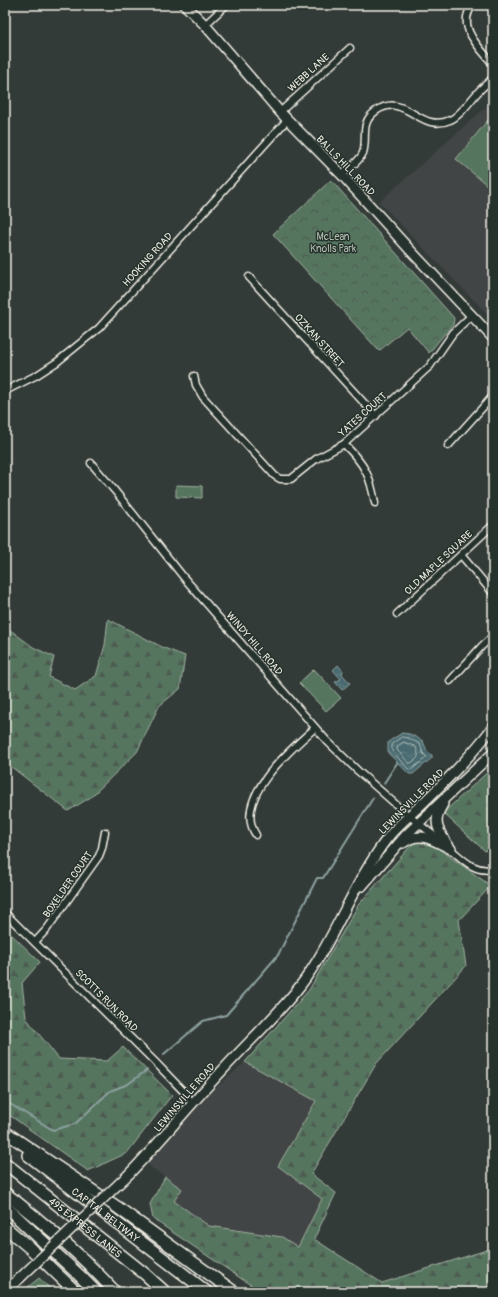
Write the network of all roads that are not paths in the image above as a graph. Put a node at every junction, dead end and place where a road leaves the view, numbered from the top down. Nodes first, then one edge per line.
1 (185, 5) edge
2 (226, 5) edge
3 (473, 5) edge
4 (205, 25) junction
5 (350, 48) dead end
6 (493, 64) edge
7 (493, 77) edge
8 (280, 112) junction
9 (287, 120) junction
10 (342, 175) junction
11 (249, 277) dead end
12 (472, 315) junction
13 (493, 338) edge
14 (194, 376) dead end
15 (5, 391) edge
16 (493, 396) edge
17 (376, 416) junction
18 (344, 444) junction
19 (448, 446) dead end
20 (91, 463) dead end
21 (375, 503) dead end
22 (493, 525) edge
23 (461, 555) junction
24 (493, 593) edge
25 (397, 614) dead end
26 (493, 636) edge
27 (450, 681) dead end
28 (493, 727) edge
29 (315, 728) junction
30 (493, 753) edge
31 (449, 794) junction
32 (409, 816) junction
33 (419, 823) junction
34 (105, 832) dead end
35 (256, 835) dead end
36 (451, 849) junction
37 (393, 850) junction
38 (493, 870) edge
39 (353, 897) junction
40 (5, 914) edge
41 (35, 942) junction
42 (192, 1103) junction
43 (5, 1132) edge
44 (5, 1138) edge
45 (5, 1163) edge
46 (5, 1193) edge
47 (5, 1206) edge
48 (5, 1227) edge
49 (145, 1274) junction
50 (5, 1291) edge
51 (76, 1292) edge
52 (96, 1292) edge
53 (115, 1292) edge
54 (165, 1292) edge
55 (170, 1292) edge
56 (207, 1292) edge
57 (234, 1292) edge

1 - 4 main road, BALLS HILL ROAD
2 - 4 street
3 - 6 street
4 - 8 main road, BALLS HILL ROAD
5 - 8 street, WEBB LANE
7 - 10 street
8 - 9 main road, BALLS HILL ROAD
9 - 10 main road, BALLS HILL ROAD
9 - 15 street, HOOKING ROAD
10 - 12 main road, BALLS HILL ROAD
11 - 17 street, OZKAN STREET
12 - 13 main road, BALLS HILL ROAD
12 - 17 street, YATES COURT
14 - 18 street, YATES COURT
16 - 19 street
17 - 18 street, YATES COURT
18 - 21 street
20 - 29 street, WINDY HILL ROAD
22 - 23 street, OLD MAPLE SQUARE
23 - 24 street
23 - 25 street, OLD MAPLE SQUARE
26 - 27 street
28 - 32 main road, LEWINSVILLE ROAD
29 - 32 street, WINDY HILL ROAD
29 - 35 street
30 - 31 main road, LEWINSVILLE ROAD
31 - 33 main road, LEWINSVILLE ROAD
31 - 36 main road
32 - 33 street, WINDY HILL ROAD
32 - 39 main road, LEWINSVILLE ROAD
33 - 36 street, WINDY HILL ROAD
33 - 37 main road, LEWINSVILLE ROAD
34 - 41 street, BOXELDER COURT
36 - 37 main road
36 - 38 street, WINDY HILL ROAD
37 - 39 main road, LEWINSVILLE ROAD
39 - 42 main road, LEWINSVILLE ROAD
40 - 41 street, SCOTTS RUN ROAD
41 - 42 street, SCOTTS RUN ROAD
42 - 50 main road, LEWINSVILLE ROAD, bridge
43 - 57 highway
44 - 56 highway, CAPITAL BELTWAY
45 - 49 highway, 495 EXPRESS LANES
46 - 53 highway
47 - 52 highway
48 - 51 highway
49 - 54 highway, 495 EXPRESS LANES
49 - 55 highway

